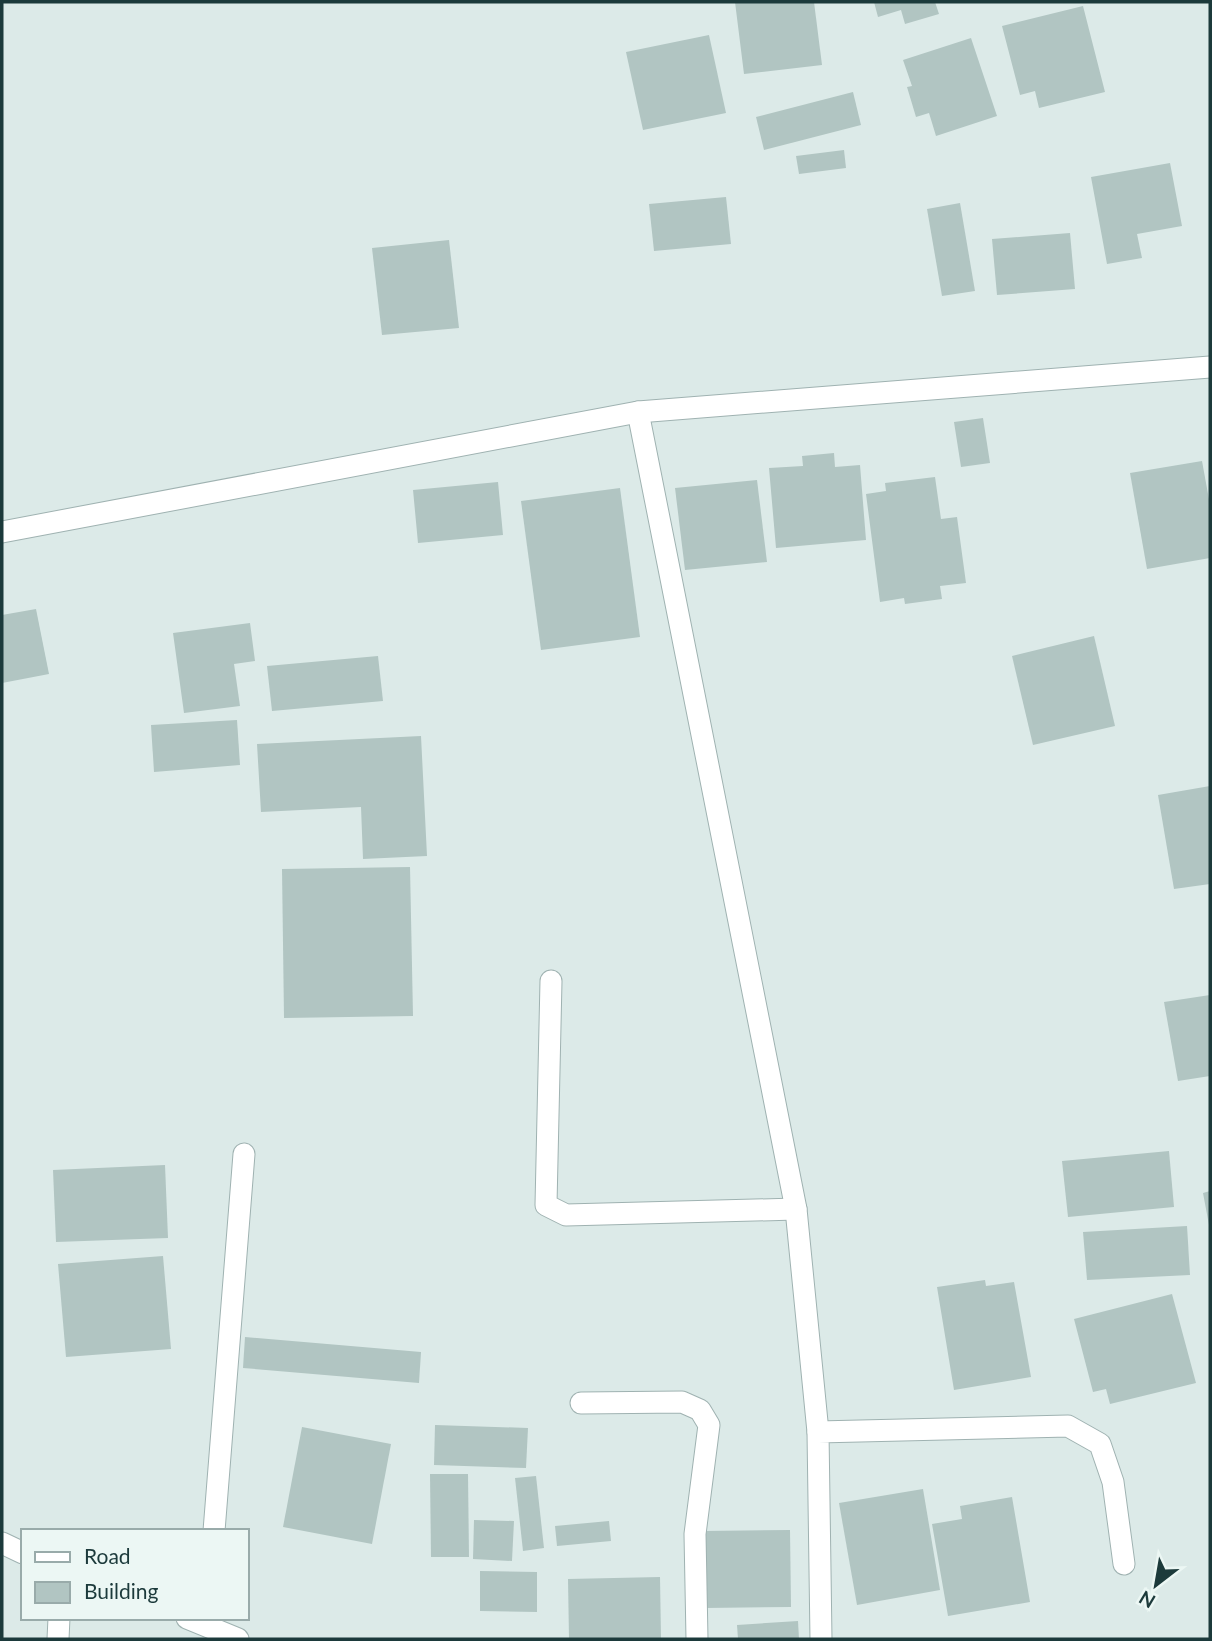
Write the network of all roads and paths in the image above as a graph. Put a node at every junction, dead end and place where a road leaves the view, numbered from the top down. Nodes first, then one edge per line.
1 (1210, 367) edge
2 (638, 412) junction
3 (2, 532) edge
4 (551, 981) dead end
5 (244, 1154) dead end
6 (796, 1209) junction
7 (581, 1403) dead end
8 (818, 1432) junction
9 (214, 1529) edge
10 (2, 1543) edge
11 (21, 1552) edge
12 (1124, 1564) dead end
13 (59, 1620) edge
14 (200, 1621) edge
15 (58, 1639) edge
16 (238, 1639) edge
17 (696, 1639) edge
18 (821, 1639) edge

1 - 2 street
2 - 3 street
2 - 6 street
4 - 6 street
5 - 9 street
6 - 8 street
7 - 17 street
8 - 12 street
8 - 18 street
10 - 11 street
13 - 15 street
14 - 16 street

